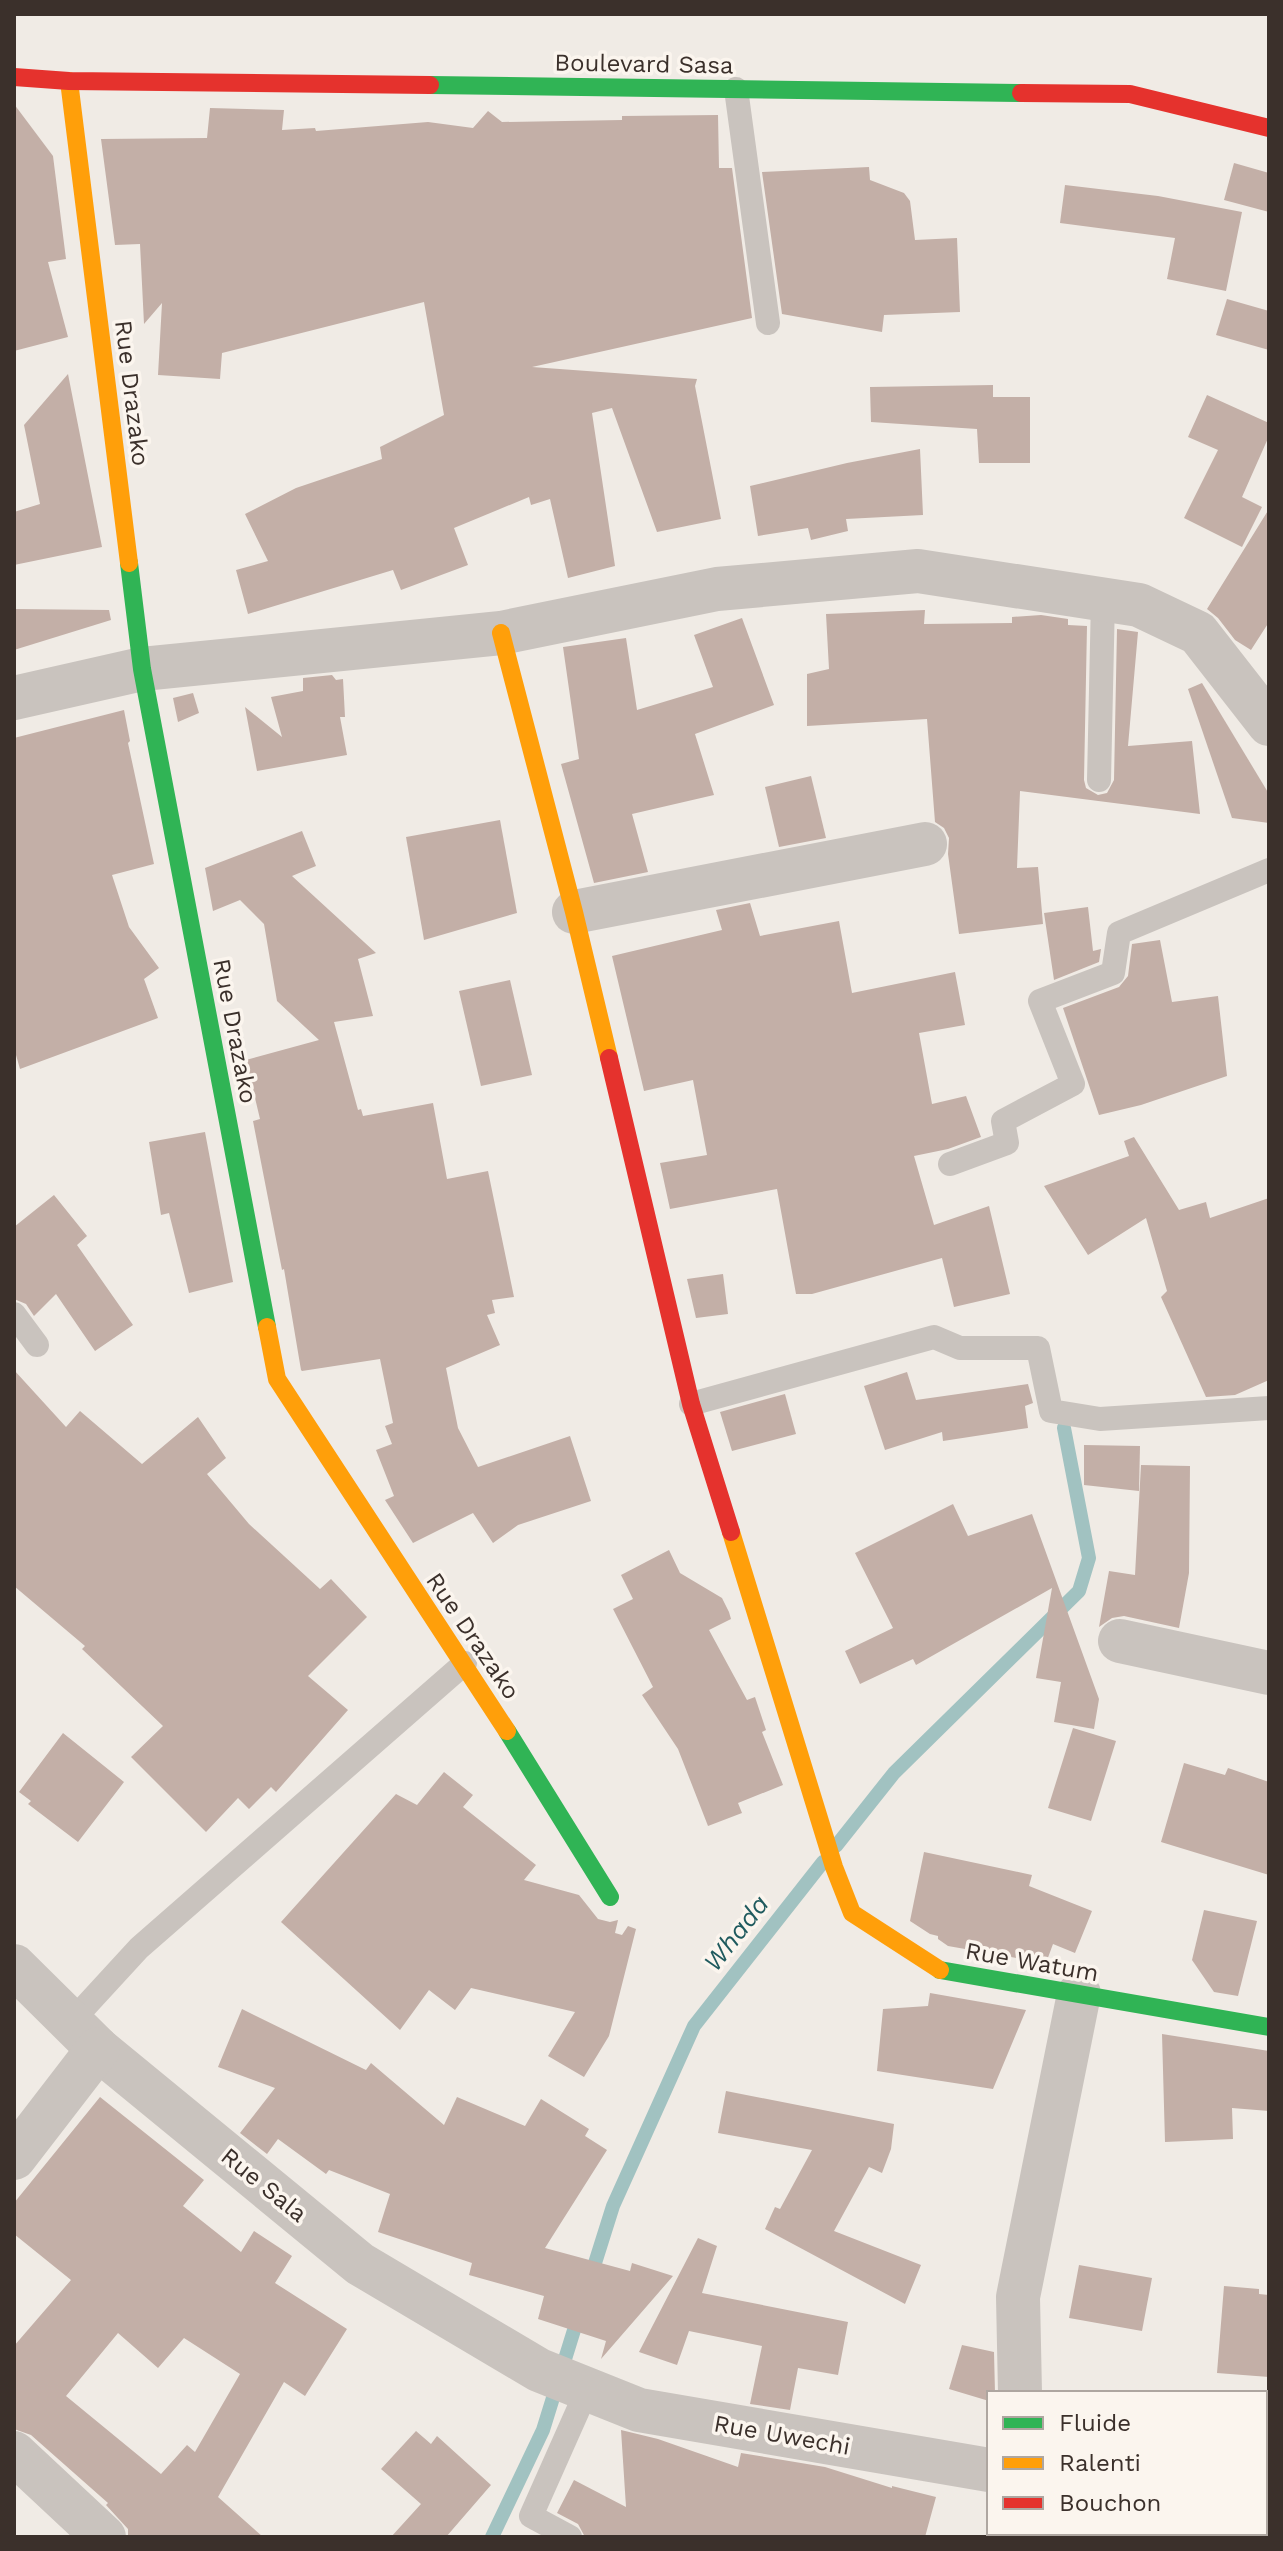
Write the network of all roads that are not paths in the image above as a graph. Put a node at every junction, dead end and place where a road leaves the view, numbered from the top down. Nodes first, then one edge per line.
1 (14, 77) edge
2 (69, 81) junction
3 (736, 89) junction
4 (1269, 128) edge
5 (768, 323) dead end
6 (1103, 599) junction
7 (501, 633) junction
8 (142, 669) junction
9 (14, 698) edge
10 (1269, 724) edge
11 (1099, 780) dead end
12 (925, 844) dead end
13 (1269, 870) edge
14 (574, 912) junction
15 (950, 1164) dead end
16 (14, 1314) edge
17 (37, 1345) dead end
18 (691, 1404) junction
19 (1269, 1408) edge
20 (1120, 1641) dead end
21 (465, 1663) junction
22 (1269, 1673) edge
23 (610, 1897) dead end
24 (14, 1966) edge
25 (1079, 1994) junction
26 (1269, 2027) edge
27 (84, 2036) junction
28 (14, 2158) edge
29 (583, 2388) junction
30 (1020, 2391) edge
31 (14, 2453) edge
32 (987, 2470) edge
33 (104, 2537) edge
34 (570, 2537) edge

1 - 2 street, Boulevard Sasa
2 - 3 street, Boulevard Sasa
2 - 8 street, Rue Drazako
3 - 4 street, Boulevard Sasa
3 - 5 lane
6 - 7 street
6 - 10 street
6 - 11 lane
7 - 8 street
7 - 14 street, Rue Watum
8 - 9 street
8 - 21 street, Rue Drazako
12 - 14 street
13 - 15 lane
14 - 18 street, Rue Watum
16 - 17 lane
18 - 19 lane
18 - 25 street, Rue Watum
20 - 22 street
21 - 23 street, Rue Drazako
21 - 27 lane
24 - 27 street, Rue Sala
25 - 26 street, Rue Watum
25 - 30 street
27 - 28 street
27 - 29 street, Rue Sala
29 - 32 street, Rue Uwechi
29 - 34 lane
31 - 33 street

